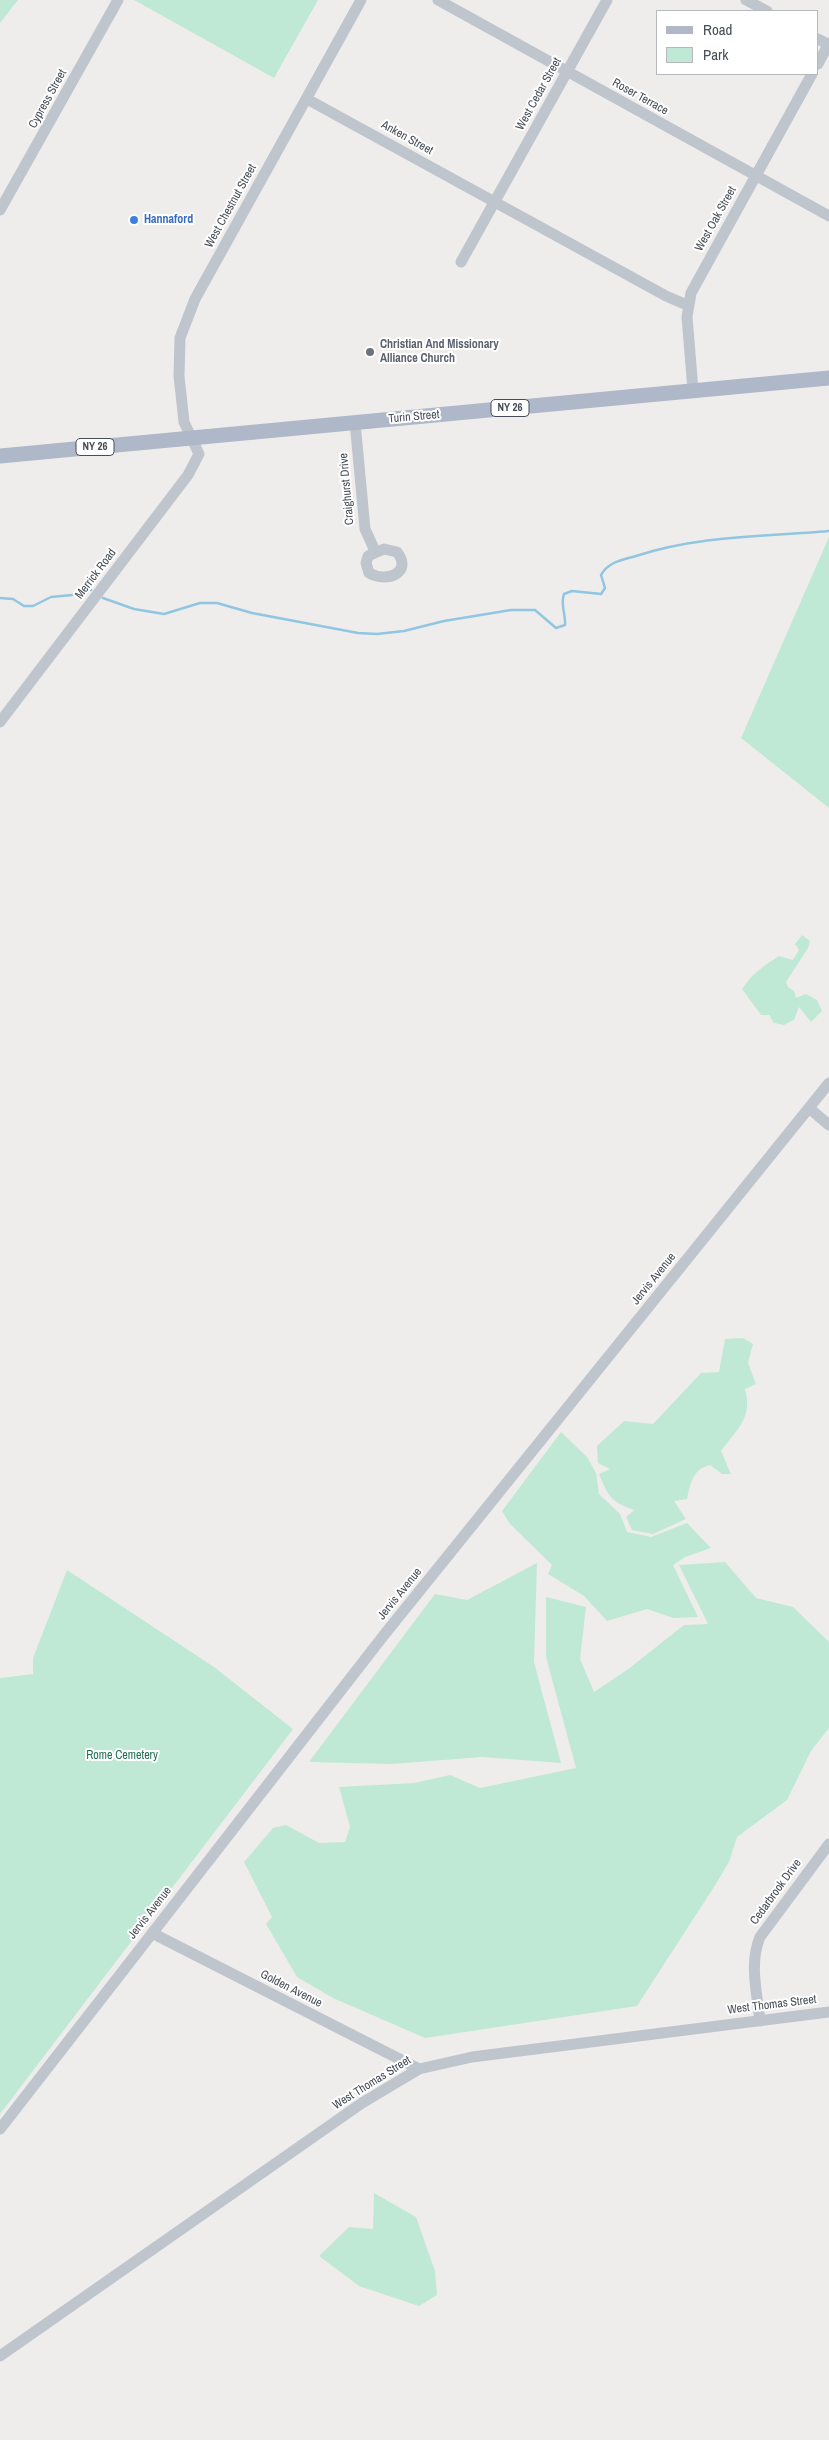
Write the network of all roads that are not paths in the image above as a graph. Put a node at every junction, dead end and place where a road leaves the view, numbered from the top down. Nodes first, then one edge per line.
1 (118, 0) edge
2 (361, 0) edge
3 (438, 0) edge
4 (607, 0) edge
5 (746, 0) edge
6 (765, 10) edge
7 (826, 43) edge
8 (819, 61) edge
9 (568, 72) junction
10 (811, 75) edge
11 (306, 99) junction
12 (756, 176) junction
13 (495, 201) junction
14 (0, 210) edge
15 (829, 216) edge
16 (461, 262) dead end
17 (687, 305) junction
18 (829, 378) edge
19 (694, 390) junction
20 (355, 422) junction
21 (190, 438) junction
22 (0, 456) edge
23 (375, 551) dead end
24 (0, 722) edge
25 (829, 1083) edge
26 (809, 1108) junction
27 (829, 1125) edge
28 (829, 1844) edge
29 (152, 1933) junction
30 (829, 2012) edge
31 (760, 2021) junction
32 (419, 2069) junction
33 (0, 2129) edge
34 (0, 2356) edge

1 - 14 street, Cypress Street
2 - 11 street, West Chestnut Street
3 - 9 street, Roser Terrace
4 - 9 street, West Cedar Street
5 - 6 street
7 - 8 street
9 - 12 street, Roser Terrace
9 - 13 street, West Cedar Street
10 - 12 street, West Oak Street
11 - 13 street, Anken Street
11 - 21 street, West Chestnut Street
12 - 15 street, Roser Terrace
12 - 17 street, West Oak Street
13 - 16 street, West Cedar Street
13 - 17 street
17 - 19 street, West Oak Street
18 - 19 main road, Turin Street / NY 26
19 - 20 main road, Turin Street / NY 26
20 - 21 main road, Turin Street / NY 26
20 - 23 street, Craighurst Drive
21 - 22 main road, Turin Street / NY 26
21 - 24 street, Merrick Road
25 - 26 street, Jervis Avenue
26 - 27 street
26 - 29 street, Jervis Avenue
28 - 31 street, Cedarbrook Drive
29 - 32 street, Golden Avenue
29 - 33 street, Jervis Avenue
30 - 31 street, West Thomas Street
31 - 32 street, West Thomas Street
32 - 34 street, West Thomas Street

